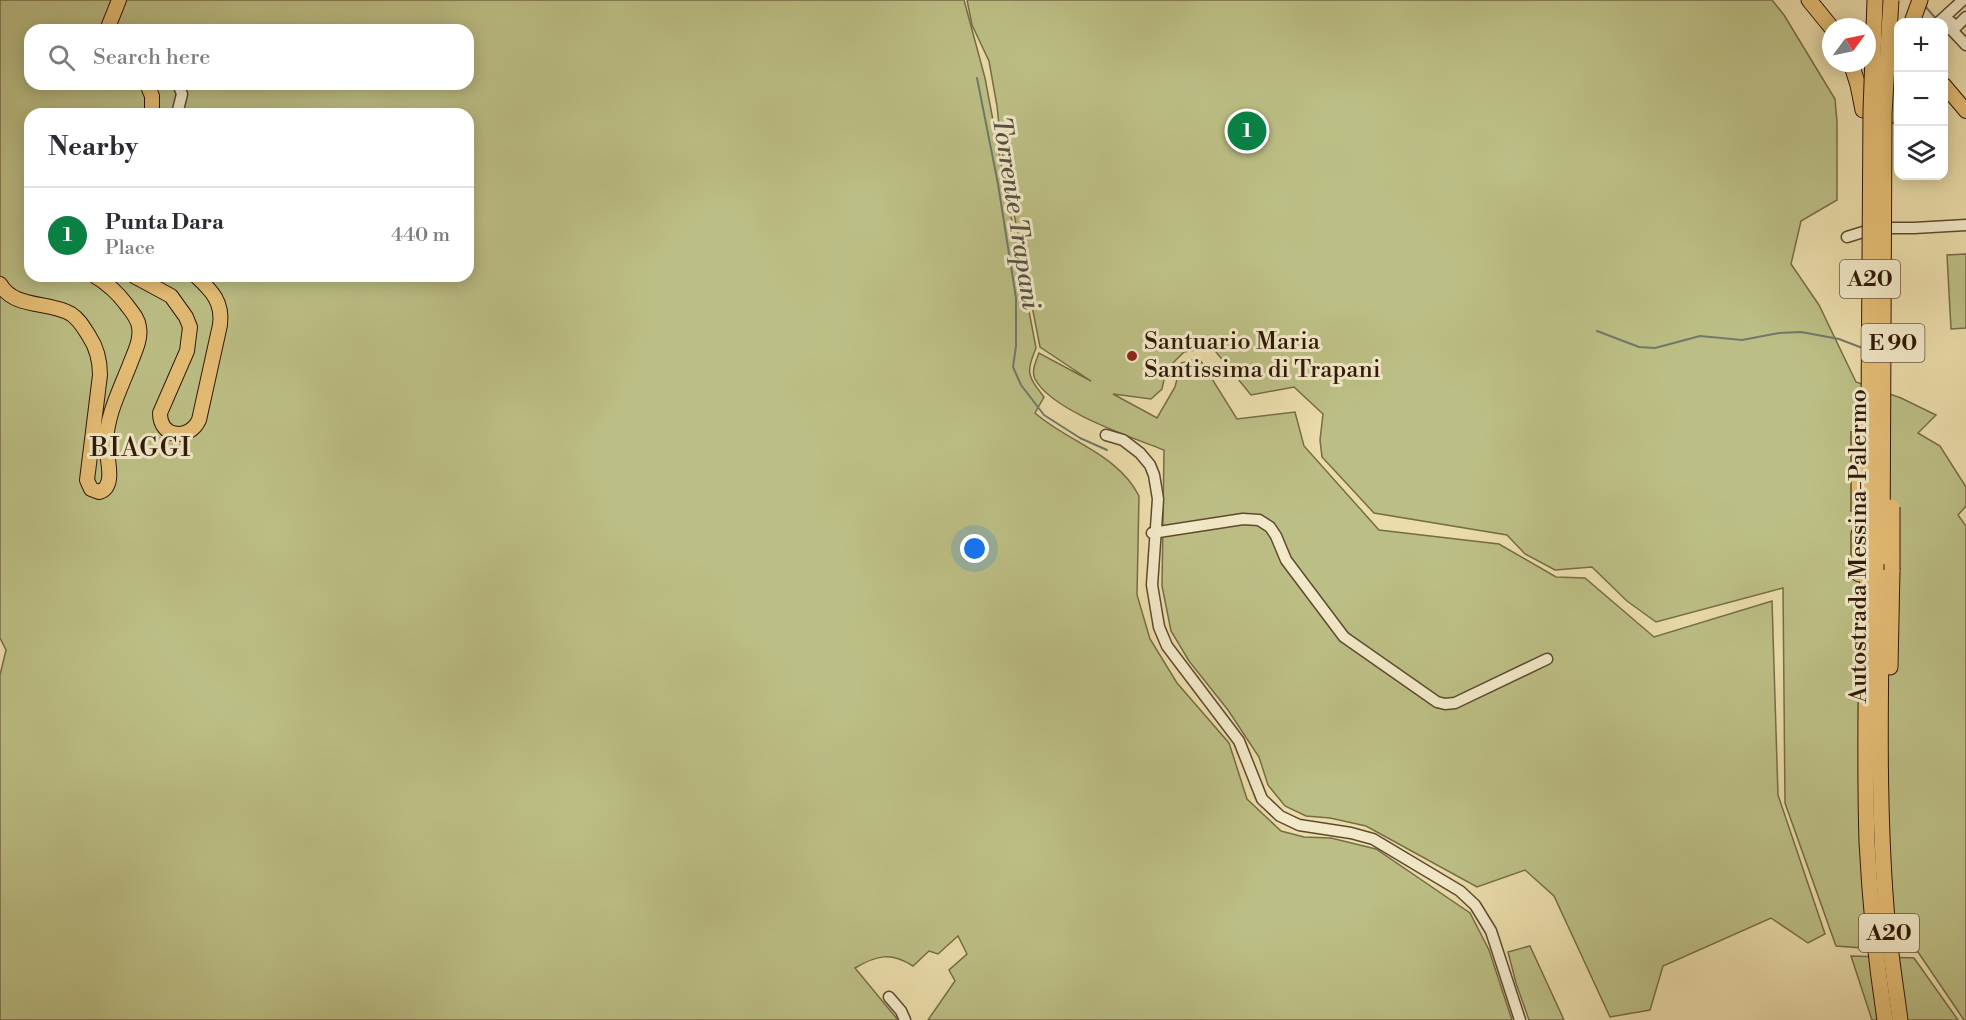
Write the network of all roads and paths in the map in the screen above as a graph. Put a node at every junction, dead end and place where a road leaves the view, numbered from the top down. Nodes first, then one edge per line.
1 (119, 0) edge
2 (1809, 0) edge
3 (1873, 0) edge
4 (1891, 0) edge
5 (1920, 0) edge
6 (1963, 0) edge
7 (1966, 17) edge
8 (1824, 18) edge
9 (1913, 18) edge
10 (1947, 18) edge
11 (1948, 22) edge
12 (112, 24) edge
13 (1894, 27) edge
14 (1948, 27) edge
15 (1966, 45) edge
16 (1854, 72) edge
17 (150, 90) edge
18 (180, 90) edge
19 (1948, 90) edge
20 (152, 108) edge
21 (178, 108) edge
22 (1966, 111) edge
23 (1894, 115) edge
24 (1966, 225) edge
25 (1847, 237) dead end
26 (103, 282) edge
27 (145, 282) edge
28 (201, 282) edge
29 (0, 284) edge
30 (1106, 435) dead end
31 (1154, 532) junction
32 (1875, 558) junction
33 (1546, 659) dead end
34 (1874, 723) junction
35 (1875, 845) junction
36 (889, 997) dead end
37 (905, 1020) edge
38 (1518, 1020) edge
39 (1885, 1020) edge
40 (1900, 1020) edge

1 - 12 main road
2 - 8 highway
3 - 13 main road
3 - 32 highway, Autostrada Messina-Palermo / A20, bridge
4 - 32 highway, Autostrada Messina-Palermo / A20, bridge
5 - 9 highway
6 - 10 street
7 - 11 street
14 - 15 street
16 - 34 highway, bridge
17 - 20 main road
18 - 21 street
19 - 22 main road
23 - 34 highway, E 90, bridge
24 - 25 street
26 - 29 main road
27 - 28 main road
30 - 31 street
31 - 33 street
31 - 38 street
32 - 34 highway, Autostrada Messina-Palermo / A20
34 - 35 highway, Autostrada Messina-Palermo / A20
35 - 39 highway, Autostrada Messina-Palermo / A20
35 - 40 highway, Autostrada Messina-Palermo / A20
36 - 37 street

